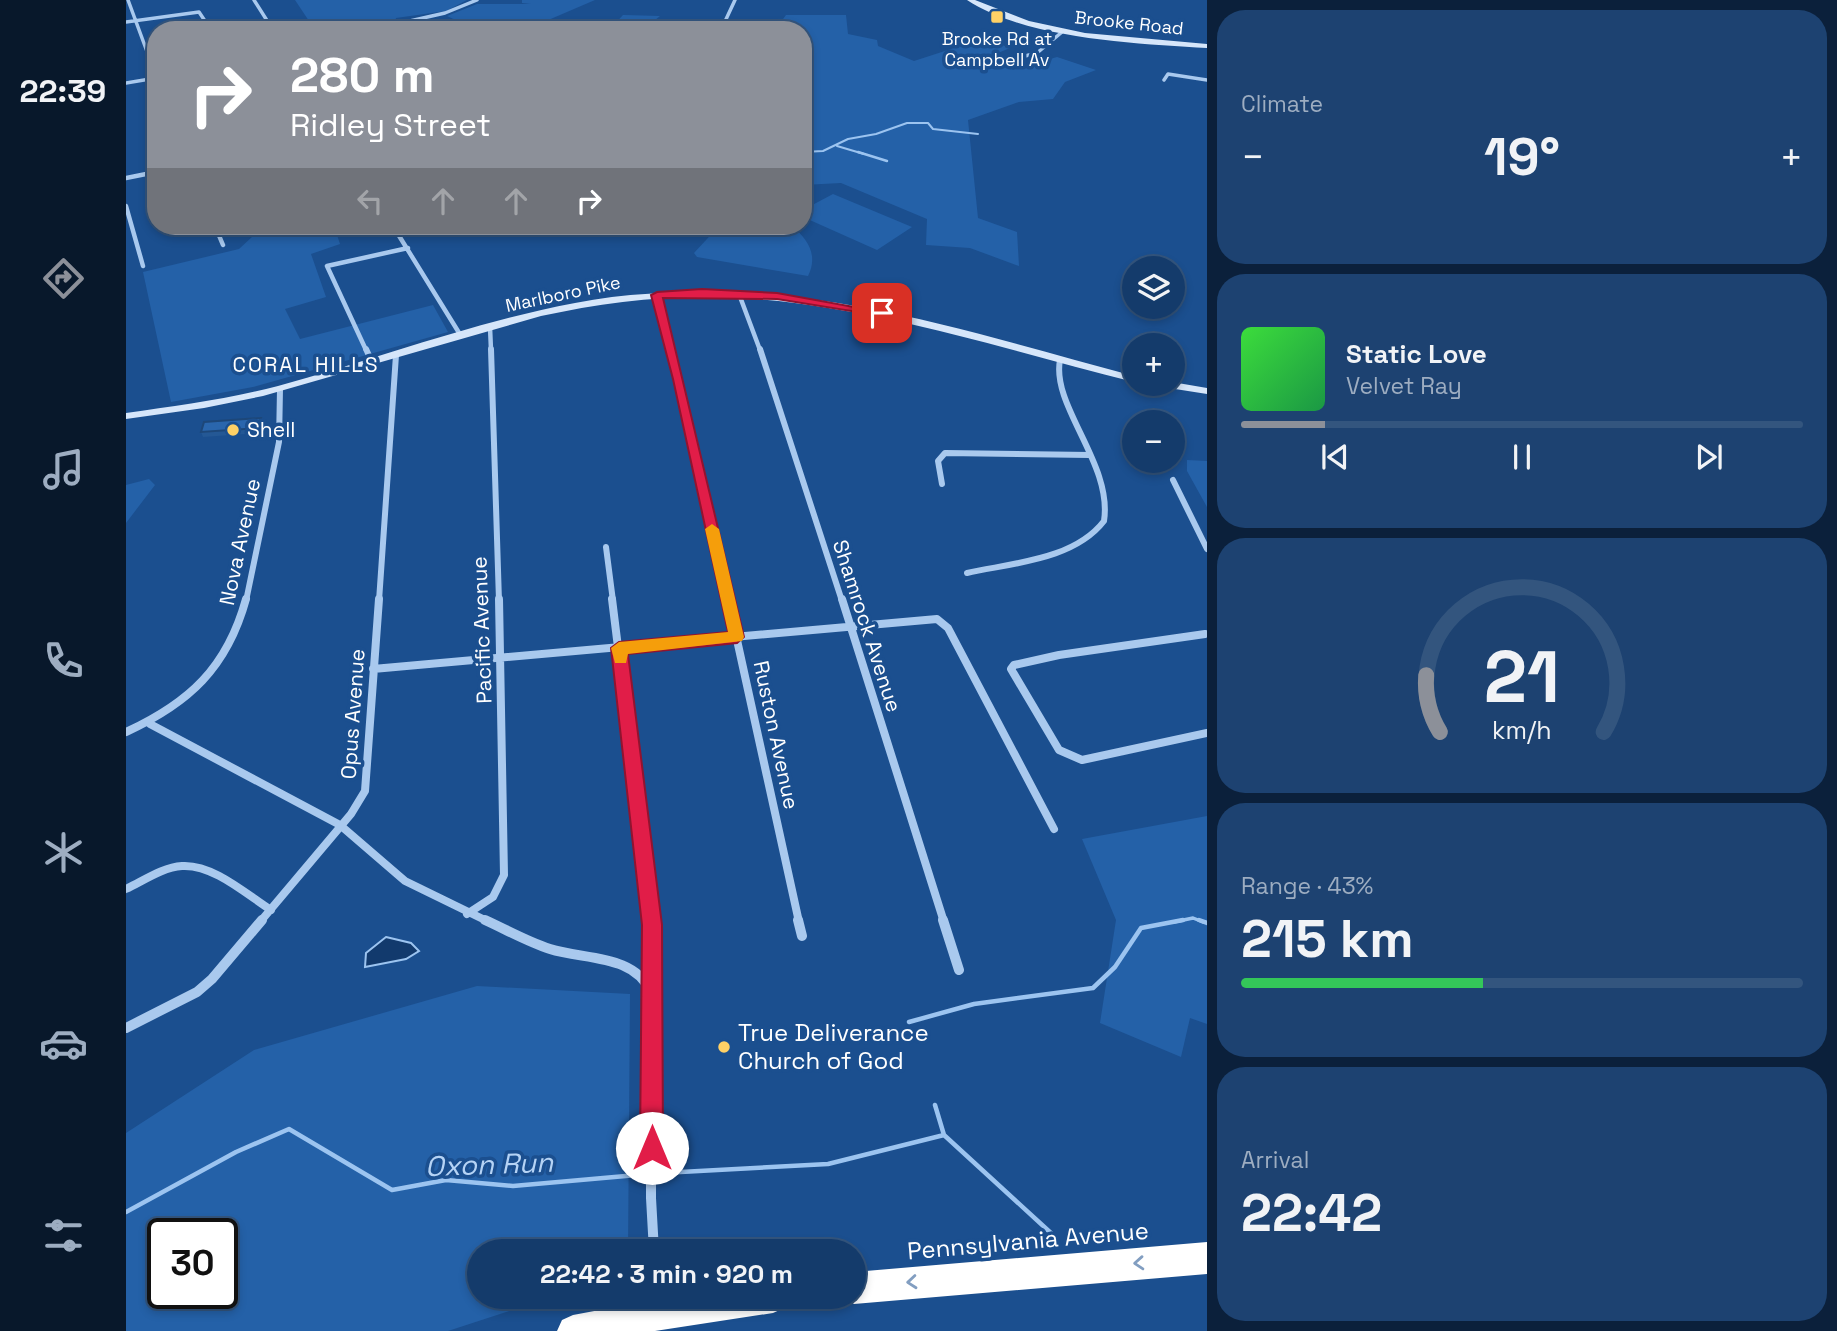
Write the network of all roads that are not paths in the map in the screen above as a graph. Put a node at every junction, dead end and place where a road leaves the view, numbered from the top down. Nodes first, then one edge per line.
1 (128, 0) edge
2 (254, 0) edge
3 (477, 0) edge
4 (735, 0) edge
5 (970, 0) edge
6 (423, 18) junction
7 (135, 21) junction
8 (206, 21) edge
9 (267, 21) edge
10 (410, 21) edge
11 (419, 21) edge
12 (724, 21) edge
13 (126, 22) edge
14 (1062, 32) junction
15 (1207, 46) edge
16 (147, 53) edge
17 (1026, 56) dead end
18 (147, 79) edge
19 (1164, 80) dead end
20 (1207, 80) edge
21 (126, 83) edge
22 (147, 174) edge
23 (126, 178) edge
24 (126, 206) edge
25 (219, 235) edge
26 (399, 235) edge
27 (223, 245) dead end
28 (408, 248) junction
29 (143, 266) dead end
30 (739, 293) junction
31 (657, 295) junction
32 (490, 327) junction
33 (461, 336) junction
34 (396, 355) junction
35 (1060, 360) junction
36 (372, 362) junction
37 (1122, 376) edge
38 (1185, 388) edge
39 (280, 389) junction
40 (1207, 391) edge
41 (126, 415) edge
42 (1090, 455) junction
43 (1172, 480) dead end
44 (942, 484) dead end
45 (606, 547) dead end
46 (1207, 549) edge
47 (967, 573) dead end
48 (849, 628) junction
49 (1206, 634) edge
50 (737, 637) junction
51 (619, 648) junction
52 (501, 659) junction
53 (373, 669) junction
54 (150, 724) junction
55 (126, 732) edge
56 (1207, 733) edge
57 (340, 825) junction
58 (1054, 829) dead end
59 (126, 889) edge
60 (271, 910) junction
61 (467, 914) junction
62 (802, 936) dead end
63 (959, 970) dead end
64 (653, 998) junction
65 (126, 1028) edge
66 (653, 1239) edge
67 (1207, 1258) edge
68 (866, 1287) edge
69 (701, 1309) edge
70 (659, 1316) edge
71 (573, 1331) edge

1 - 7 street
2 - 9 street
3 - 6 street
4 - 12 street
5 - 14 main road, Brooke Road
6 - 10 street
6 - 11 street
7 - 8 street
7 - 13 street
7 - 16 street
14 - 15 main road, Brooke Road
14 - 17 street
18 - 21 street
19 - 20 street
22 - 23 street
24 - 29 street
25 - 27 street
26 - 28 street
28 - 33 street
28 - 36 street
30 - 31 main road, Marlboro Pike
30 - 35 main road, Marlboro Pike
30 - 48 street, Shamrock Avenue
31 - 32 main road, Marlboro Pike
31 - 50 street, Ruston Avenue
32 - 33 main road, Marlboro Pike
32 - 52 street, Pacific Avenue
33 - 34 main road, Marlboro Pike
34 - 36 main road, Marlboro Pike
34 - 53 street, Opus Avenue
35 - 37 main road, Marlboro Pike
35 - 42 street
36 - 39 main road, Marlboro Pike
38 - 40 main road
39 - 41 main road, Marlboro Pike
39 - 54 street, Nova Avenue
42 - 44 street
42 - 47 street
43 - 46 street
45 - 51 street
48 - 50 street
48 - 58 street
48 - 63 street, Shamrock Avenue
49 - 56 street
50 - 51 street
50 - 62 street, Ruston Avenue
51 - 52 street
51 - 64 street
52 - 53 street
52 - 61 street, Pacific Avenue
53 - 57 street, Opus Avenue
54 - 55 street, Nova Avenue
54 - 57 street
57 - 60 street, Opus Avenue
57 - 61 street
59 - 60 street
60 - 65 street, Opus Avenue
61 - 64 street
64 - 66 street
67 -> 68 highway, Pennsylvania Avenue
69 - 70 highway
70 - 71 highway

